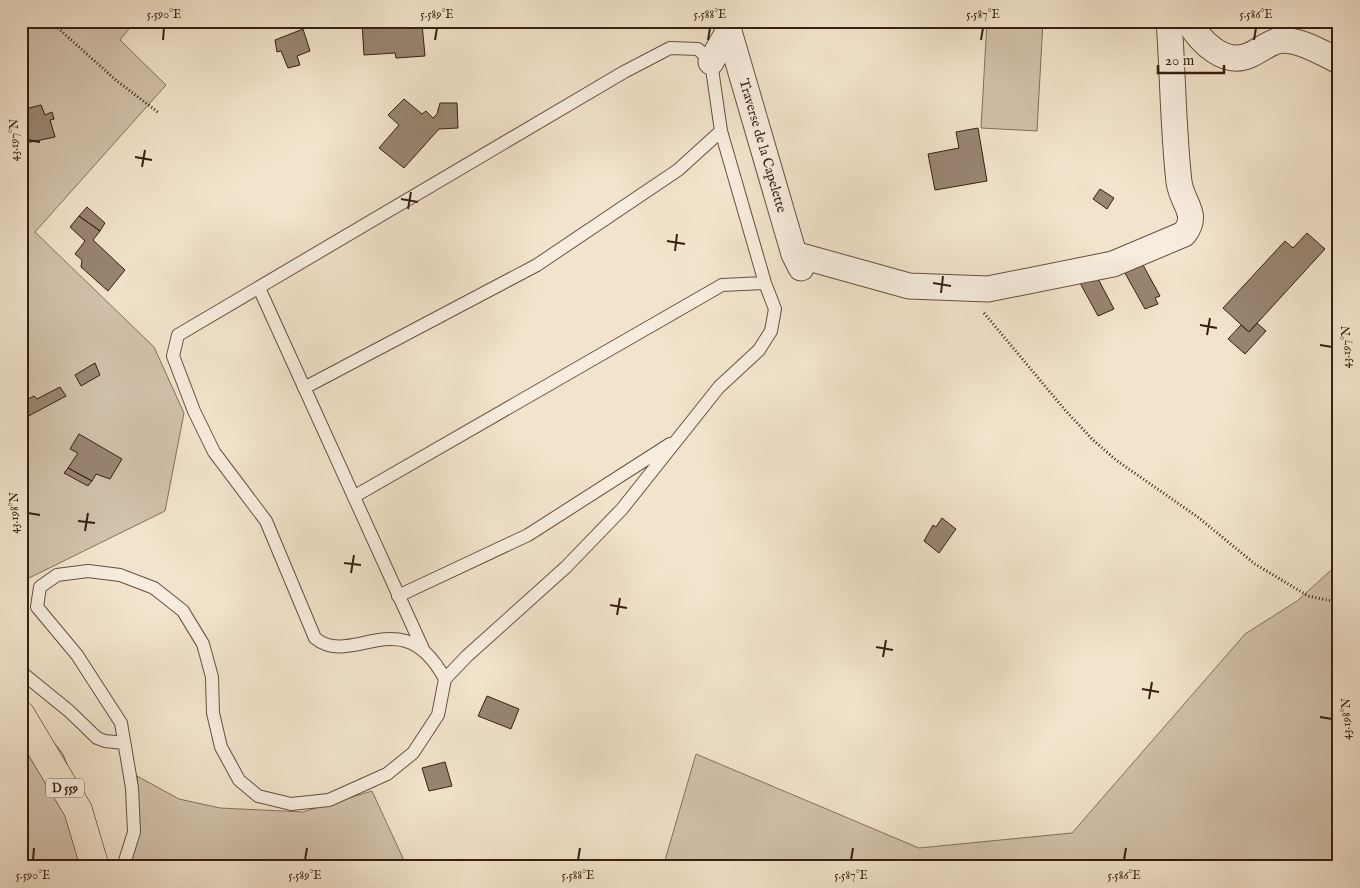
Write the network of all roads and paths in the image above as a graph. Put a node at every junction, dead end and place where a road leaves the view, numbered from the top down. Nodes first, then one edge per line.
1 (50, 21) edge
2 (1169, 21) edge
3 (1188, 21) edge
4 (727, 26) edge
5 (1339, 61) edge
6 (710, 62) junction
7 (159, 113) dead end
8 (722, 131) junction
9 (765, 283) junction
10 (259, 288) junction
11 (965, 289) junction
12 (304, 388) junction
13 (678, 439) junction
14 (355, 496) junction
15 (398, 596) junction
16 (1339, 598) edge
17 (423, 649) junction
18 (21, 672) edge
19 (445, 680) junction
20 (21, 715) edge
21 (124, 743) junction
22 (95, 867) edge
23 (123, 867) edge

1 - 7 path
2 - 11 street
3 - 5 street
4 - 6 street
4 - 11 street, Traverse de la Capelette
6 - 8 lane
6 - 10 lane
8 - 9 lane
8 - 12 lane
9 - 13 lane
9 - 14 lane
10 - 12 lane
10 - 17 lane
11 - 16 path
12 - 14 lane
13 - 15 lane
13 - 19 lane
14 - 15 lane
15 - 17 lane
17 - 19 lane
18 - 21 lane
19 - 21 lane
20 - 22 main road, D 559
21 - 23 lane

